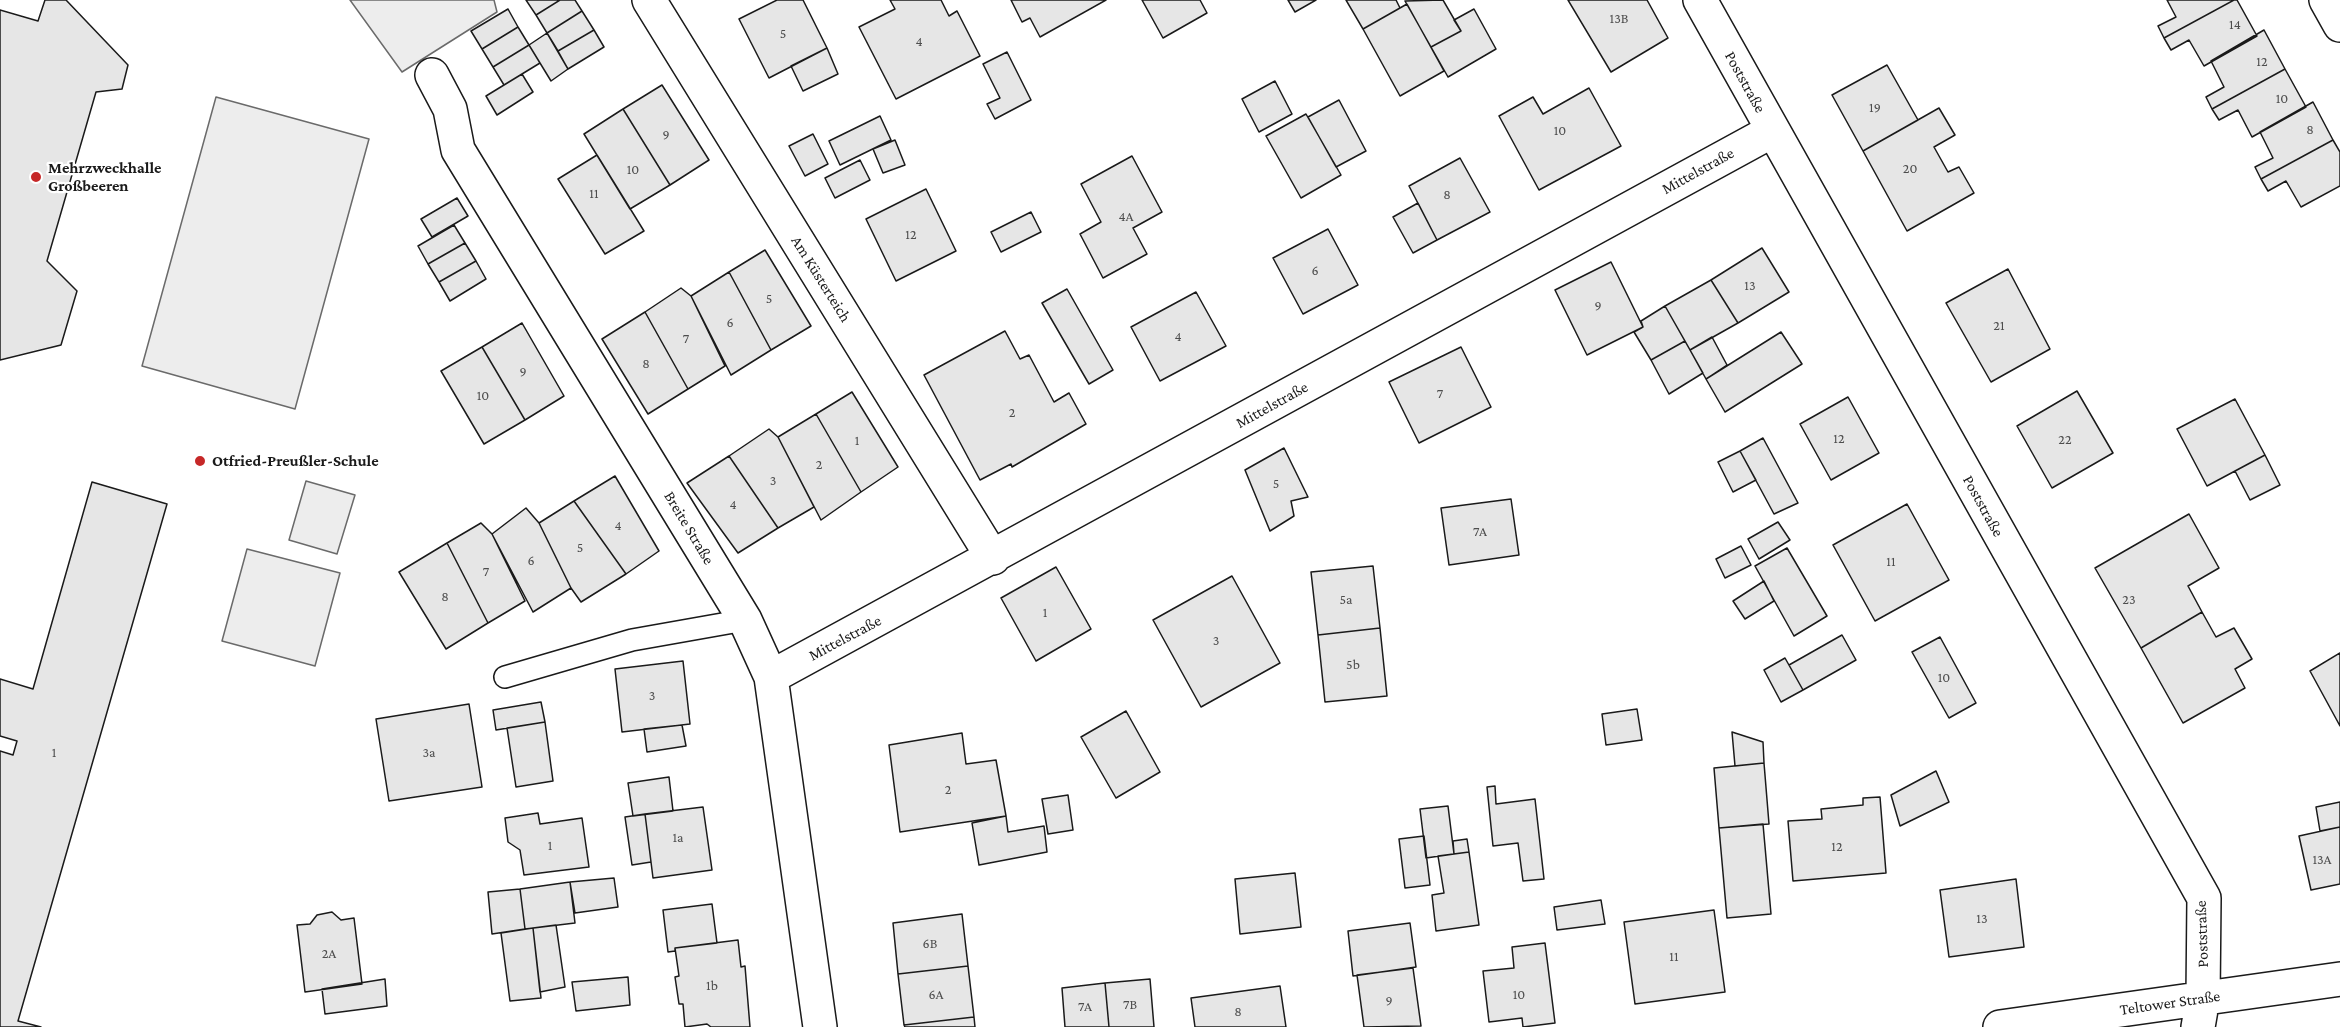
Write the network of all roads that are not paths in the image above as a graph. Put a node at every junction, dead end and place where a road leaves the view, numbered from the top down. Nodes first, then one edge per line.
1 (649, 0) edge
2 (1700, 0) edge
3 (2326, 0) edge
4 (2340, 25) edge
5 (432, 75) dead end
6 (1772, 131) junction
7 (993, 558) junction
8 (745, 620) junction
9 (505, 677) dead end
10 (771, 677) junction
11 (2340, 979) edge
12 (2200, 1012) edge
13 (820, 1027) edge
14 (2000, 1027) edge

1 - 7 street, Am Küsterteich
2 - 6 street, Poststraße
3 - 4 street
5 - 8 street, Breite Straße
6 - 7 street, Mittelstraße
6 - 12 street, Poststraße
7 - 10 street, Mittelstraße
8 - 9 lane
8 - 10 street, Breite Straße
10 - 13 street, Breite Straße
11 - 12 street, Teltower Straße
12 - 14 street, Teltower Straße

